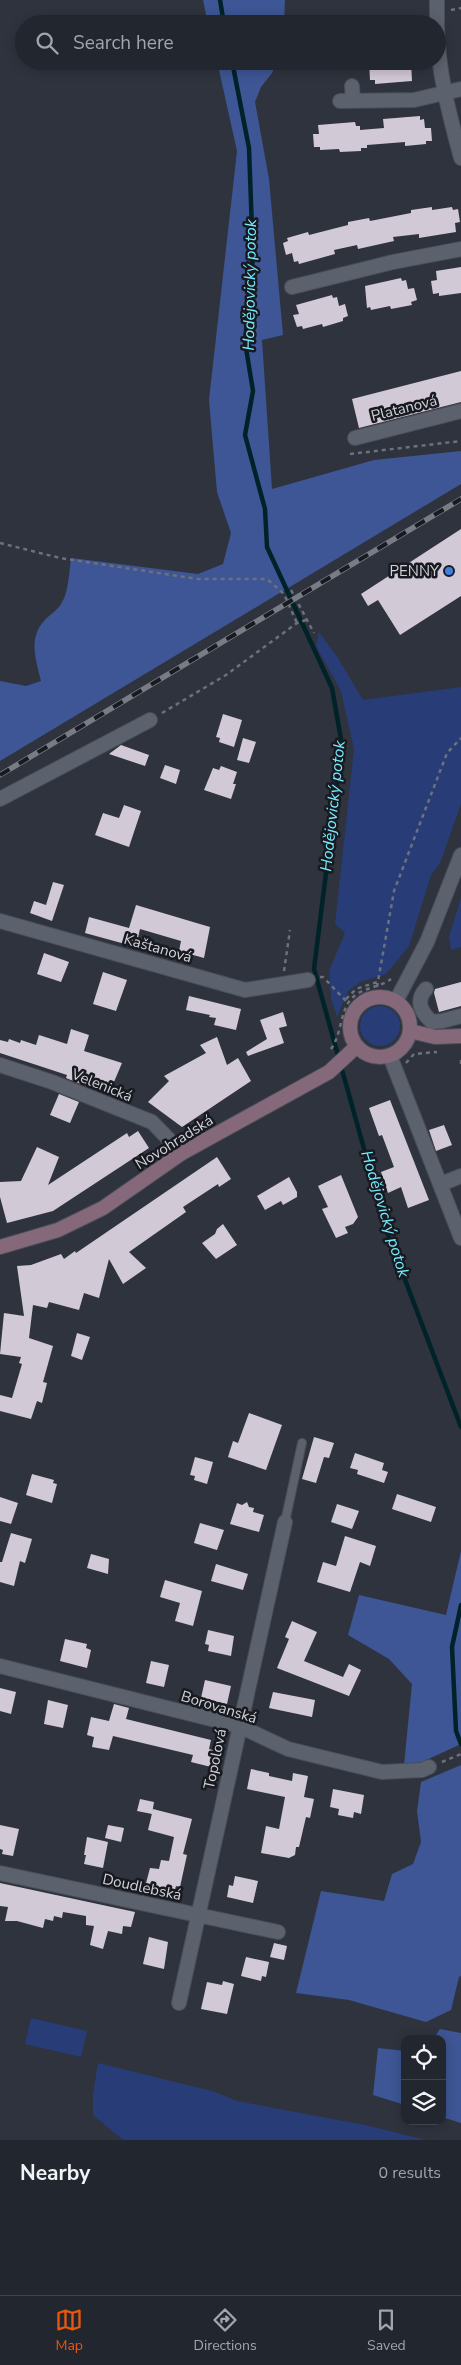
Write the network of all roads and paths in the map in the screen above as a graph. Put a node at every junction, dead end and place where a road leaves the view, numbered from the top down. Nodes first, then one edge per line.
1 (436, 0) edge
2 (437, 15) edge
3 (440, 70) edge
4 (352, 86) dead end
5 (461, 89) edge
6 (444, 94) junction
7 (461, 158) edge
8 (461, 250) edge
9 (292, 287) dead end
10 (461, 411) edge
11 (355, 438) dead end
12 (461, 441) edge
13 (350, 454) dead end
14 (0, 543) edge
15 (291, 590) dead end
16 (306, 620) junction
17 (297, 624) junction
18 (314, 634) dead end
19 (150, 720) joint
20 (461, 738) edge
21 (0, 799) edge
22 (461, 855) edge
23 (0, 920) edge
24 (290, 930) dead end
25 (397, 974) dead end
26 (323, 977) dead end
27 (308, 980) dead end
28 (377, 982) junction
29 (282, 984) junction
30 (377, 986) junction
31 (426, 989) dead end
32 (347, 1001) junction
33 (396, 1001) junction
34 (461, 1016) edge
35 (442, 1021) junction
36 (410, 1031) junction
37 (461, 1036) edge
38 (444, 1038) junction
39 (356, 1047) junction
40 (330, 1051) dead end
41 (440, 1052) dead end
42 (390, 1056) junction
43 (461, 1060) edge
44 (0, 1065) edge
45 (461, 1066) edge
46 (404, 1067) dead end
47 (182, 1153) junction
48 (461, 1176) edge
49 (440, 1184) junction
50 (461, 1238) edge
51 (0, 1247) edge
52 (302, 1443) dead end
53 (285, 1522) joint
54 (0, 1666) edge
55 (238, 1726) junction
56 (461, 1754) edge
57 (455, 1756) dead end
58 (429, 1767) dead end
59 (0, 1873) edge
60 (198, 1916) junction
61 (278, 1932) dead end
62 (179, 2004) dead end

1 - 2 street
3 - 6 street
4 - 6 street
5 - 6 street
6 - 7 street
8 - 9 street
10 - 11 street, Platanová
12 - 13 path
14 - 17 path
15 - 16 path
16 - 17 path
16 - 18 path
17 - 19 path
19 - 21 street
20 - 28 path
22 - 33 street
23 - 29 street, Kaštanová
24 - 29 path
25 - 30 path
26 - 32 path
27 - 29 street, Kaštanová
28 - 30 path
28 - 32 path
30 - 32 path
31 - 35 street
32 - 40 path
33 - 36 main road
33 - 39 main road
34 - 35 street
35 - 38 street
36 - 38 main road
36 - 42 main road
37 - 38 main road
39 - 42 main road
39 - 47 main road, Novohradská
41 - 46 path
42 - 49 street
43 - 45 path
44 - 47 street, Velenická
47 - 51 main road, Novohradská
48 - 49 street
49 - 50 street
52 - 53 lane
53 - 55 street, Topolová
54 - 55 street, Borovanská
55 - 58 street, Borovanská
55 - 60 street, Topolová
56 - 57 path
59 - 60 street, Doudlebská
60 - 61 street, Doudlebská
60 - 62 street, Topolová

